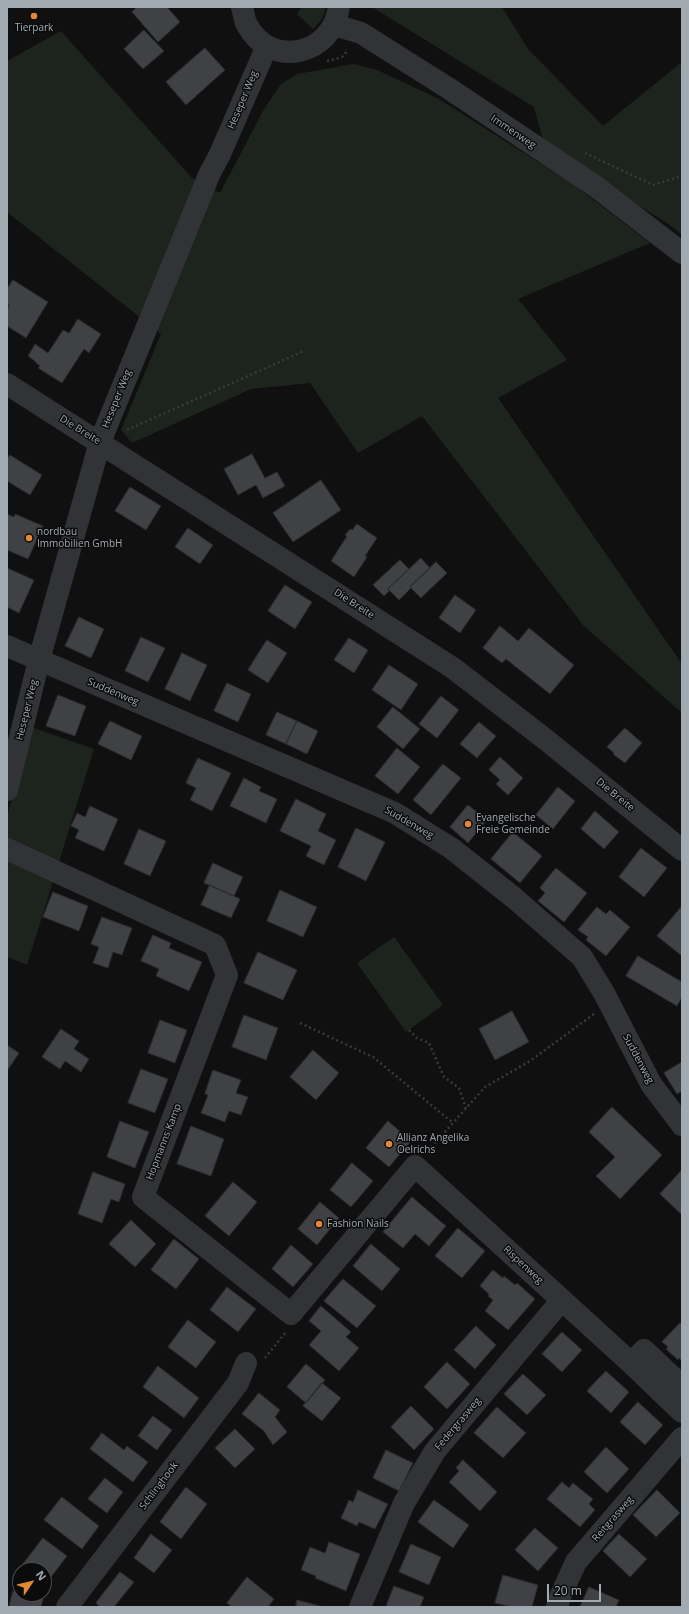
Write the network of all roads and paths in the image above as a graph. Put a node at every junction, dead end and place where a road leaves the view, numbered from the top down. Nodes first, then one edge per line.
1 (242, 7) edge
2 (337, 16) edge
3 (361, 33) junction
4 (267, 46) junction
5 (325, 62) dead end
6 (578, 150) dead end
7 (682, 176) edge
8 (682, 254) edge
9 (304, 351) dead end
10 (7, 384) edge
11 (100, 442) junction
12 (7, 646) edge
13 (39, 660) junction
14 (7, 790) edge
15 (7, 849) edge
16 (682, 850) edge
17 (609, 1003) junction
18 (300, 1023) dead end
19 (409, 1030) dead end
20 (466, 1108) junction
21 (453, 1123) junction
22 (682, 1125) edge
23 (415, 1166) junction
24 (561, 1301) junction
25 (291, 1314) junction
26 (246, 1363) joint
27 (631, 1363) junction
28 (682, 1386) edge
29 (682, 1412) edge
30 (682, 1438) edge
31 (67, 1607) edge
32 (360, 1607) edge
33 (557, 1607) edge

1 - 4 street
2 - 3 street, Immenweg
2 - 4 street
3 - 5 path
3 - 8 street, Immenweg
4 - 11 street, Heseper Weg
6 - 7 path
9 - 11 path
10 - 11 street, Die Breite
11 - 13 street, Heseper Weg
11 - 16 street, Die Breite
12 - 13 street, Suddenweg
13 - 14 street, Heseper Weg
13 - 17 street, Suddenweg
15 - 25 street, Hopmanns Kamp
17 - 20 path
17 - 22 street, Suddenweg
18 - 21 path
19 - 20 path
20 - 21 path
21 - 23 path
23 - 24 street, Rispenweg
23 - 25 street
24 - 27 street, Rispenweg
24 - 32 street, Federgrasweg
25 - 26 path
26 - 31 street, Schlinghook
27 - 28 street
27 - 29 street, Rispenweg
30 - 33 street, Reitgrasweg

